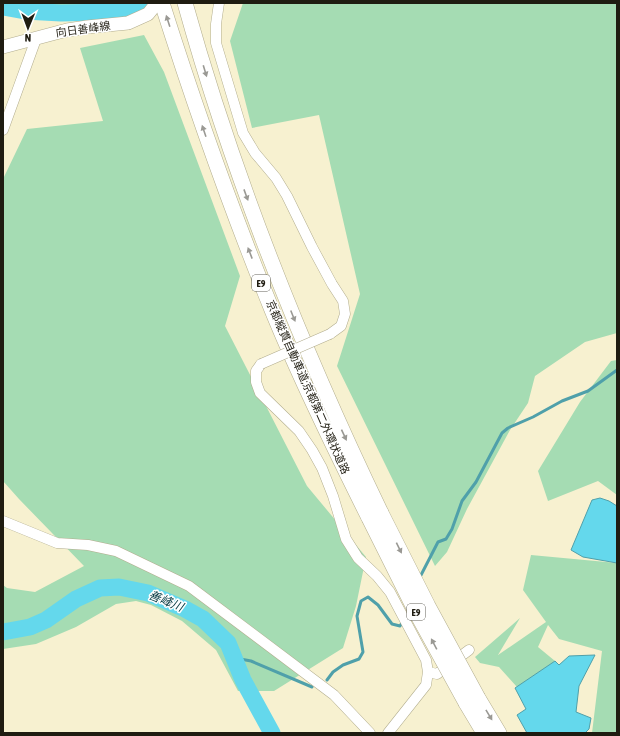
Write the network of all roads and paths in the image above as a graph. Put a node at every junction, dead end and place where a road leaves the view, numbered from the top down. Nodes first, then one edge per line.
1 (157, 3) edge
2 (162, 3) edge
3 (185, 3) edge
4 (219, 3) edge
5 (36, 38) junction
6 (3, 47) edge
7 (3, 130) edge
8 (375, 516) junction
9 (3, 521) edge
10 (469, 650) dead end
11 (428, 672) junction
12 (472, 700) junction
13 (370, 733) edge
14 (388, 733) edge
15 (484, 733) edge
16 (499, 733) edge

1 - 5 main road, 向日善峰線
8 -> 2 highway, 京都縦貫自動車道;京都第二外環状道路 / E9
3 -> 8 highway, 京都縦貫自動車道;京都第二外環状道路 / E9
4 - 11 street, bridge
5 - 6 main road, 向日善峰線
5 - 7 street
8 - 12 highway, 京都縦貫自動車道;京都第二外環状道路 / E9, bridge
9 - 13 street
10 - 11 street
11 - 14 street
12 - 15 highway, 京都縦貫自動車道;京都第二外環状道路 / E9
12 -> 16 highway, 京都縦貫自動車道;京都第二外環状道路 / E9

